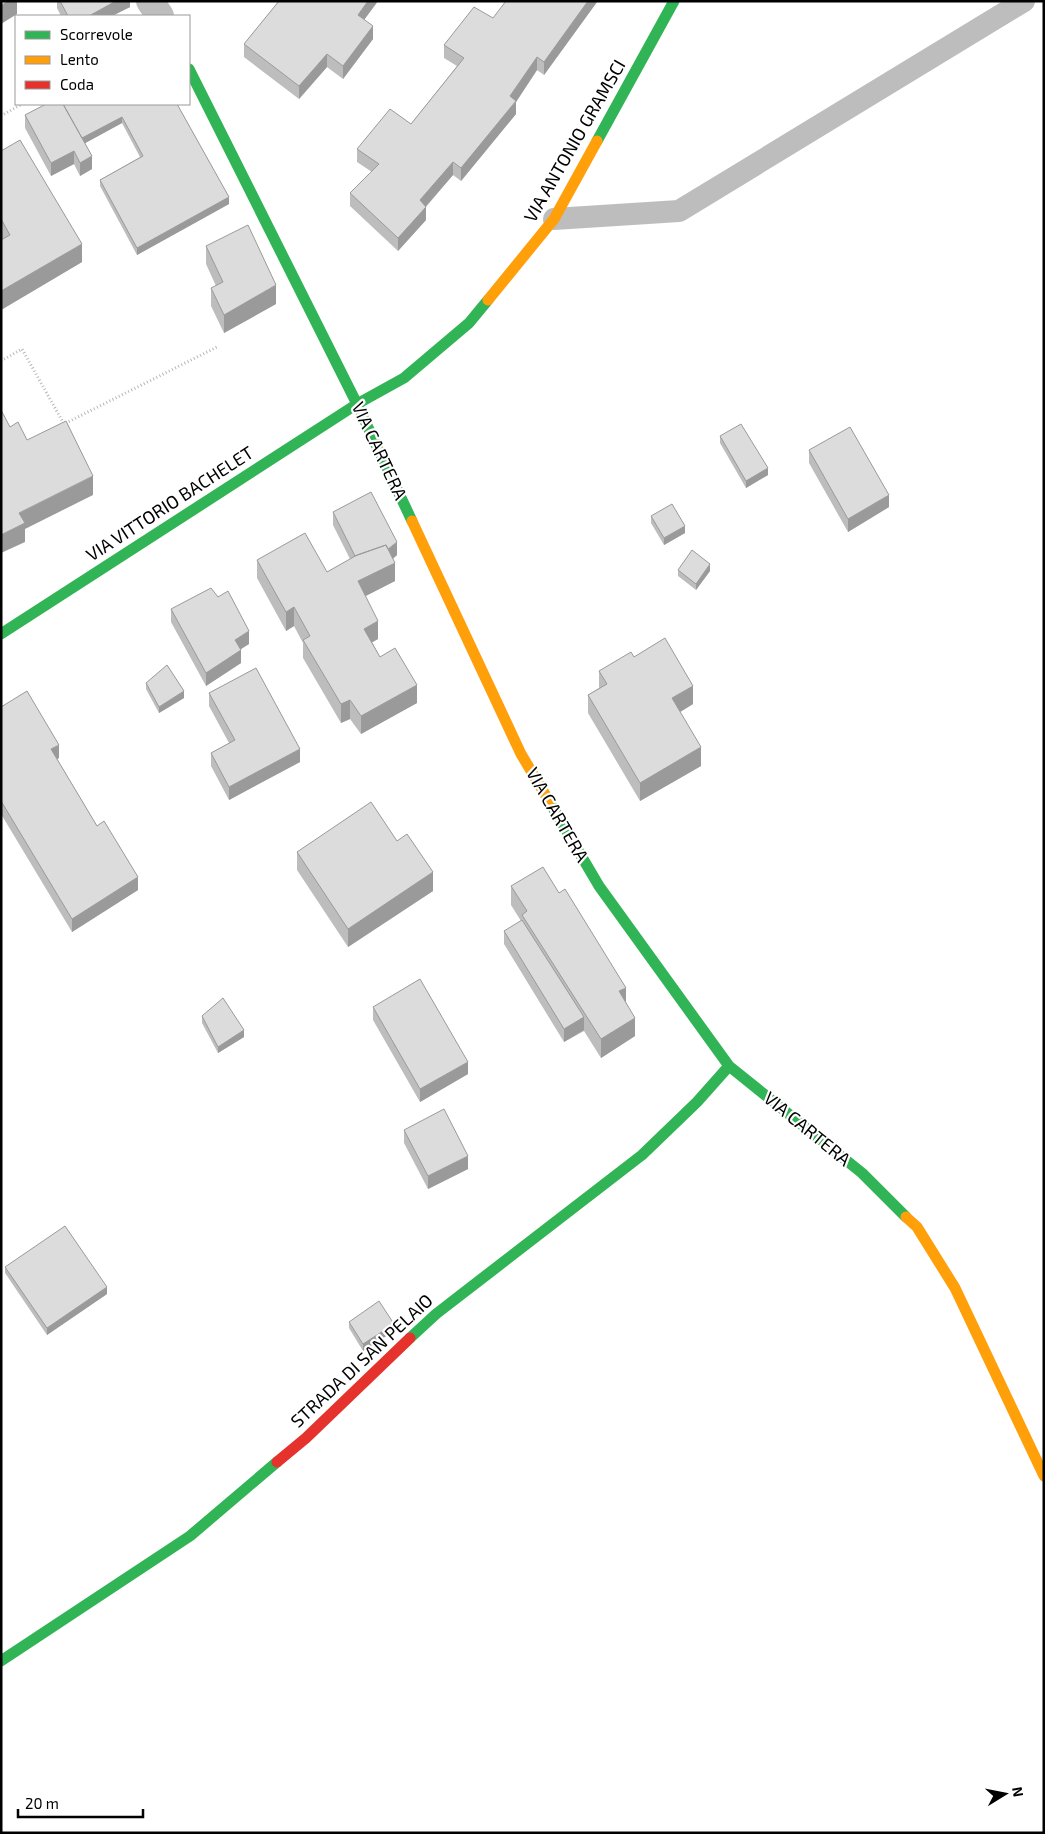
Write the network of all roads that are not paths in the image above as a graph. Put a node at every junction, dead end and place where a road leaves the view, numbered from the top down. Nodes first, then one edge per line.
1 (150, 1) edge
2 (674, 1) edge
3 (1024, 1) edge
4 (159, 15) edge
5 (190, 71) edge
6 (554, 219) junction
7 (357, 404) junction
8 (1, 634) edge
9 (728, 1066) junction
10 (1044, 1476) edge
11 (1, 1661) edge

1 - 4 street
2 - 6 street, VIA ANTONIO GRAMSCI
3 - 6 lane
5 - 7 street, VIA CARTERA
6 - 7 street, VIA ANTONIO GRAMSCI
7 - 8 street, VIA VITTORIO BACHELET
7 - 9 street, VIA CARTERA
9 - 10 street, VIA CARTERA
9 - 11 street, STRADA DI SAN PELAIO

